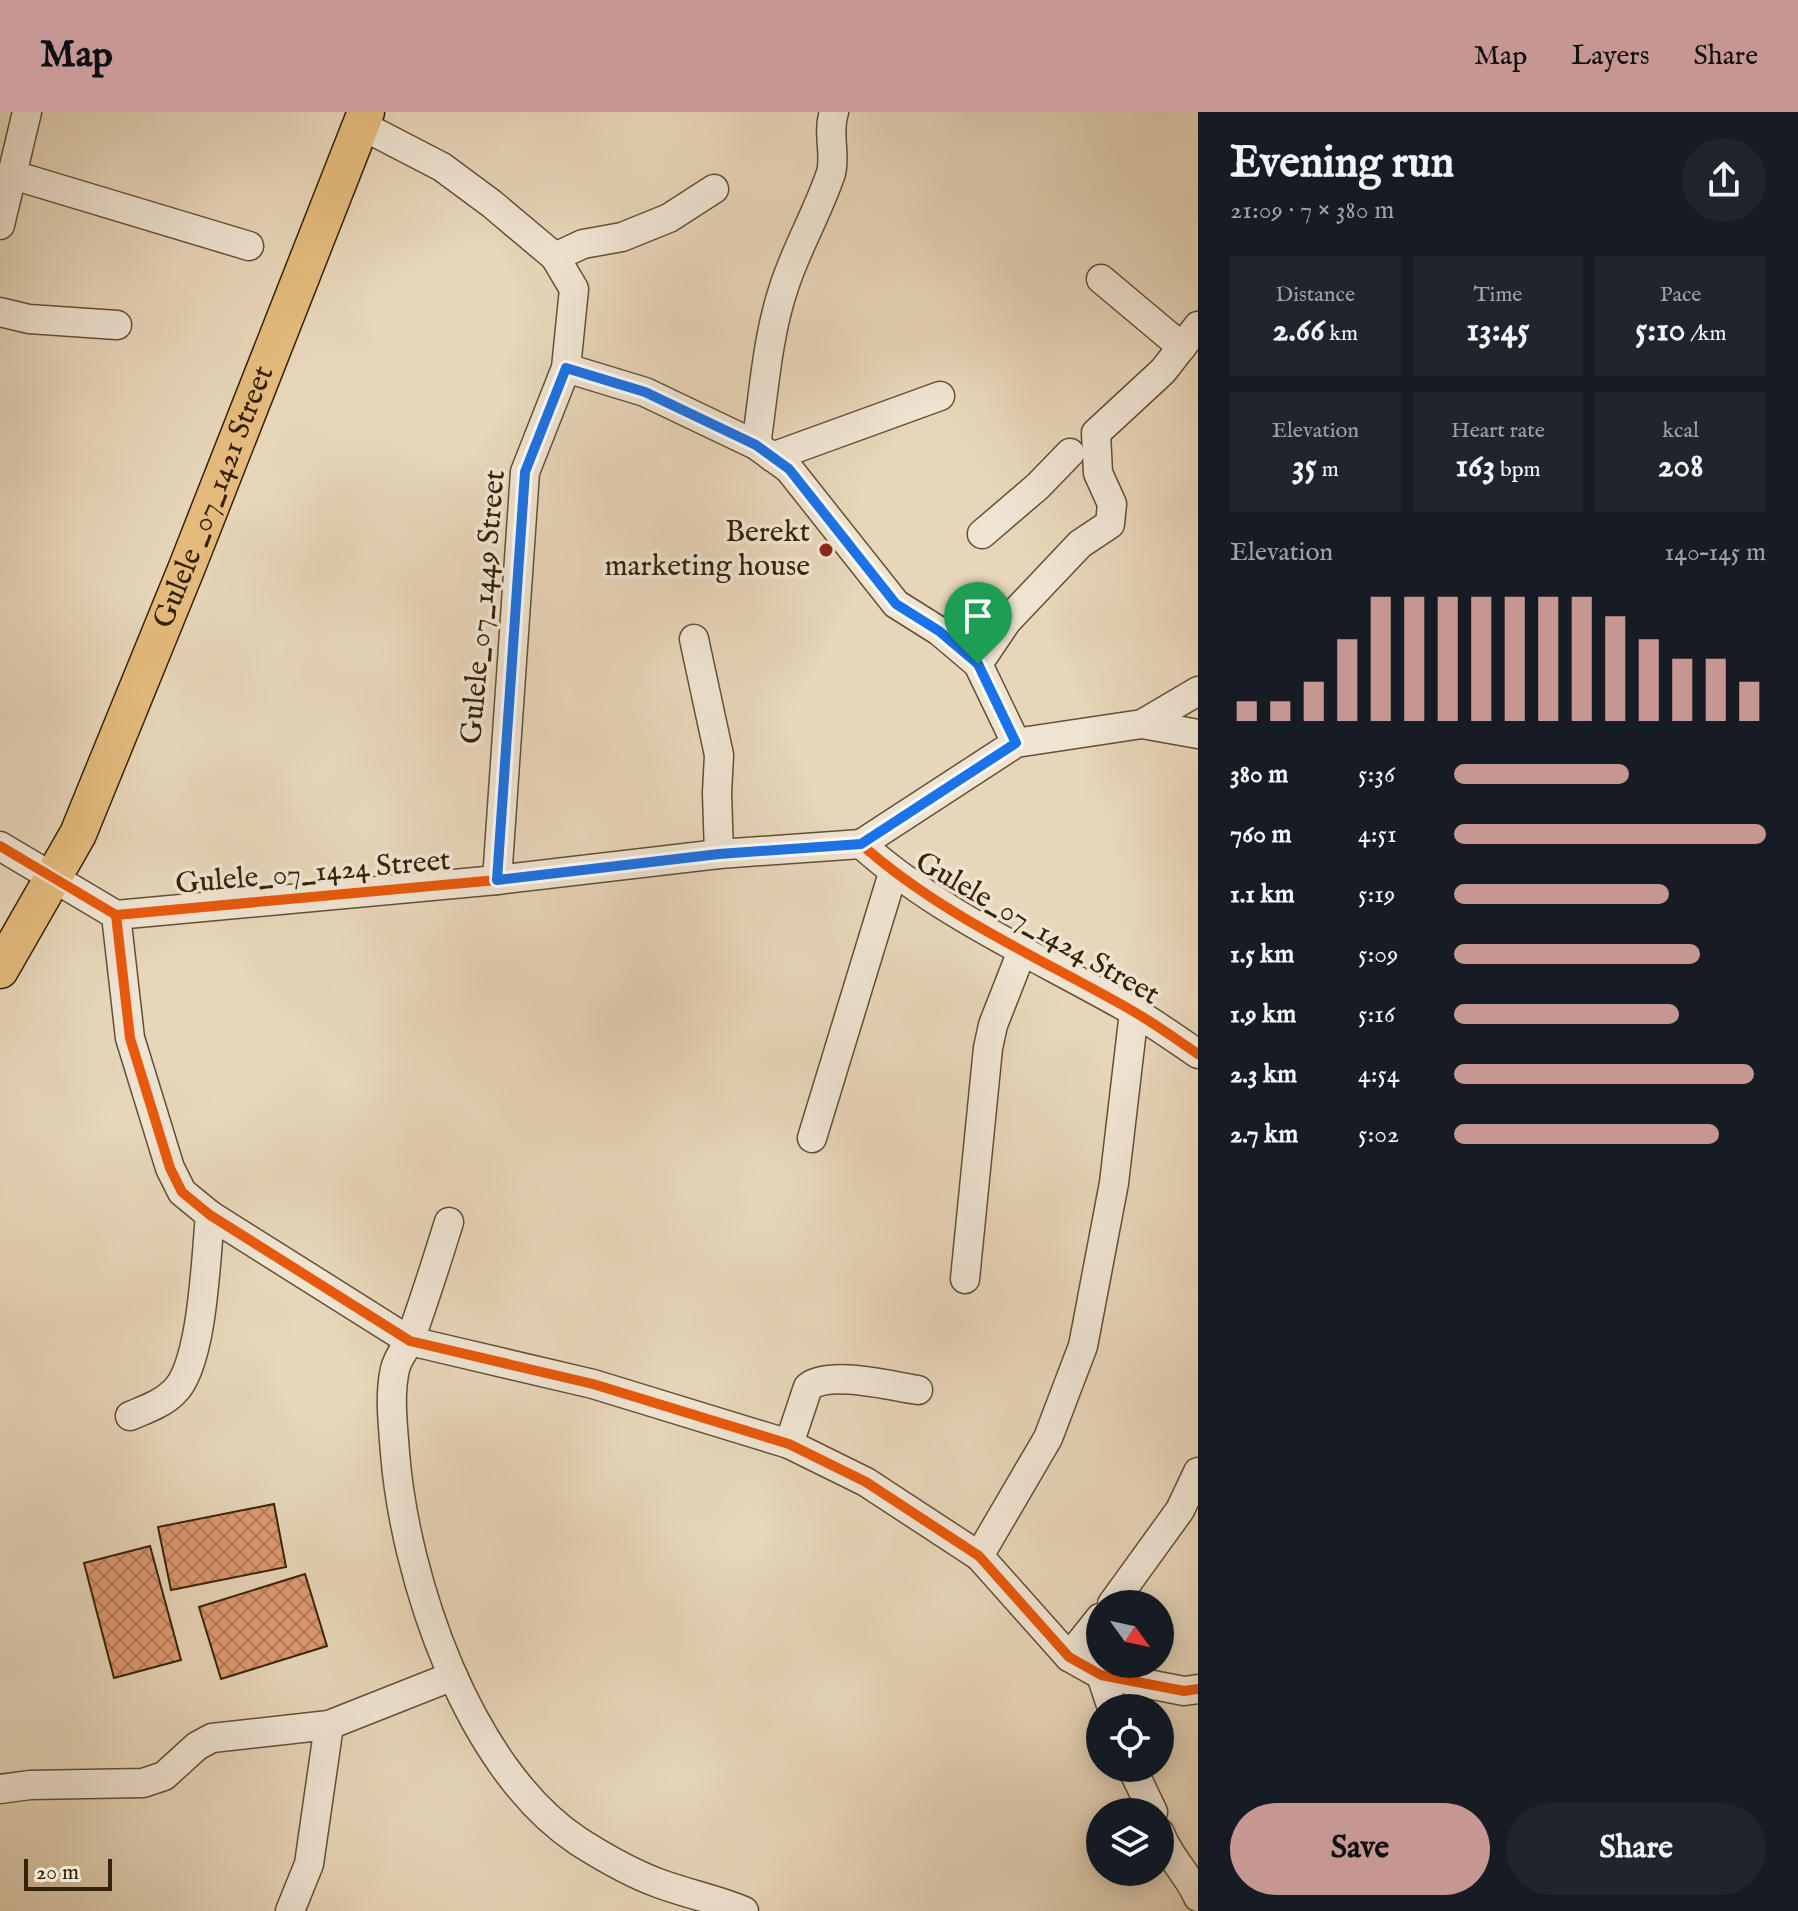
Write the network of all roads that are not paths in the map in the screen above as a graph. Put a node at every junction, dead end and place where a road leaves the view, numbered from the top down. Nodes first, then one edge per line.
1 (834, 112) edge
2 (363, 118) edge
3 (16, 120) edge
4 (13, 175) junction
5 (714, 189) dead end
6 (0, 225) edge
7 (249, 246) dead end
8 (555, 257) junction
9 (1101, 279) dead end
10 (0, 312) edge
11 (117, 325) dead end
12 (1190, 337) edge
13 (566, 368) junction
14 (940, 396) dead end
15 (764, 451) junction
16 (1098, 473) junction
17 (982, 534) dead end
18 (694, 639) dead end
19 (978, 664) junction
20 (1198, 691) edge
21 (1142, 724) junction
22 (1198, 734) edge
23 (1016, 743) junction
24 (861, 844) junction
25 (0, 846) edge
26 (719, 854) junction
27 (893, 873) junction
28 (51, 878) junction
29 (497, 880) junction
30 (116, 915) junction
31 (1022, 951) junction
32 (0, 970) edge
33 (1134, 1012) junction
34 (1198, 1054) edge
35 (812, 1138) dead end
36 (210, 1215) junction
37 (449, 1222) dead end
38 (965, 1279) dead end
39 (410, 1341) junction
40 (918, 1390) dead end
41 (130, 1416) dead end
42 (789, 1444) junction
43 (1198, 1472) edge
44 (979, 1556) junction
45 (1122, 1590) edge
46 (1086, 1636) edge
47 (1069, 1657) junction
48 (1086, 1667) edge
49 (453, 1676) junction
50 (1117, 1678) edge
51 (1198, 1689) edge
52 (329, 1725) junction
53 (0, 1789) edge
54 (1174, 1855) edge
55 (1198, 1897) edge
56 (290, 1911) edge
57 (744, 1911) edge

1 - 15 street
2 - 8 street, Gulele_07_1449 Street
2 - 28 main road, Gulele _07_1421 Street
3 - 4 street
4 - 6 street
4 - 7 street
5 - 8 street
8 - 13 street, Gulele_07_1449 Street
9 - 12 street
10 - 11 street
12 - 16 street
13 - 15 street
13 - 29 street, Gulele_07_1449 Street
14 - 15 street
15 - 19 street
16 - 17 street
16 - 19 street
18 - 26 street
19 - 23 street
20 - 21 street
21 - 22 street
21 - 23 street
23 - 24 street
24 - 26 street, Gulele_07_1424 Street
24 - 27 street, Gulele_07_1424 Street
25 - 28 street
26 - 29 street, Gulele_07_1424 Street
27 - 31 street, Gulele_07_1424 Street
27 - 35 street
28 - 30 street
28 - 32 main road, Gulele _07_1421 Street
29 - 30 street, Gulele_07_1424 Street
30 - 36 street
31 - 33 street, Gulele_07_1424 Street
31 - 38 street
33 - 34 street, Gulele_07_1424 Street
33 - 44 street
36 - 39 street
36 - 41 street
37 - 39 street
39 - 42 street
39 - 49 street
40 - 42 street
42 - 44 street
43 - 45 street
44 - 47 street
46 - 47 street
47 - 48 street
49 - 52 street
49 - 57 street
50 - 51 street
52 - 53 street
52 - 56 street
54 - 55 street

